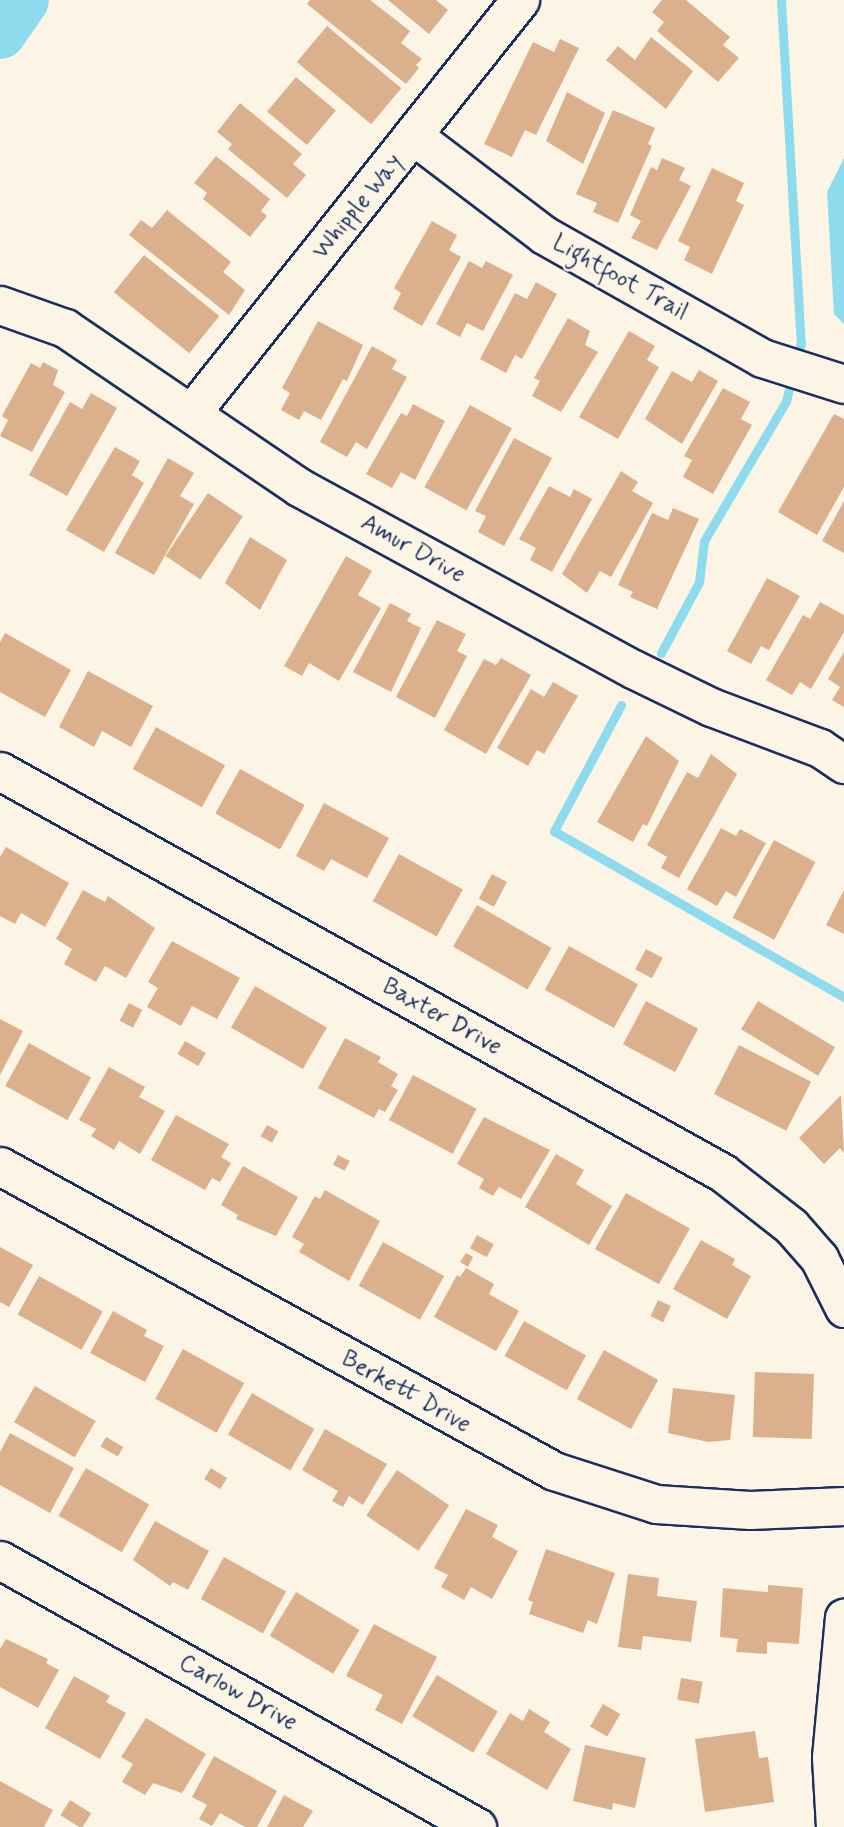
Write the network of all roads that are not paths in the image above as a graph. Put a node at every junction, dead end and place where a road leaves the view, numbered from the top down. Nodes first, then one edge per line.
1 (520, 0) edge
2 (415, 137) junction
3 (0, 305) edge
4 (838, 382) edge
5 (192, 412) junction
6 (844, 764) edge
7 (0, 771) edge
8 (0, 1166) edge
9 (844, 1308) edge
10 (844, 1506) edge
11 (0, 1560) edge
12 (844, 1618) edge
13 (477, 1827) edge
14 (835, 1827) edge

1 - 2 street, Whipple Way
2 - 4 street, Lightfoot Trail
2 - 5 street, Whipple Way
3 - 5 street, Amur Drive
5 - 6 street, Amur Drive
7 - 9 street, Baxter Drive
8 - 10 street, Berkett Drive
11 - 13 street, Carlow Drive
12 - 14 street

